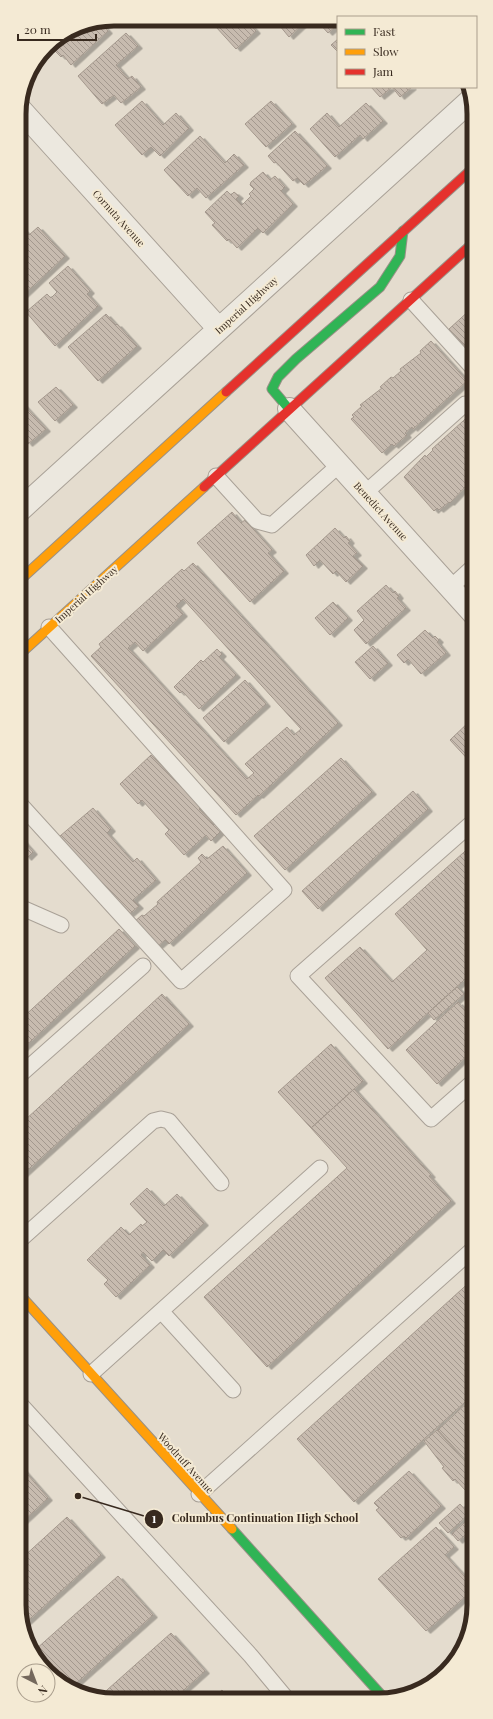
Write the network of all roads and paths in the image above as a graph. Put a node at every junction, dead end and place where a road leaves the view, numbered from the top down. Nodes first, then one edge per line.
1 (466, 104) edge
2 (26, 116) edge
3 (467, 173) edge
4 (403, 231) junction
5 (467, 249) edge
6 (411, 300) junction
7 (219, 329) junction
8 (467, 362) edge
9 (465, 404) dead end
10 (289, 410) junction
11 (339, 465) junction
12 (216, 476) junction
13 (365, 493) junction
14 (26, 505) edge
15 (467, 572) edge
16 (26, 575) edge
17 (450, 588) junction
18 (467, 606) edge
19 (49, 627) junction
20 (26, 648) edge
21 (26, 811) edge
22 (467, 827) edge
23 (26, 910) edge
24 (61, 925) dead end
25 (143, 966) dead end
26 (26, 1070) edge
27 (467, 1087) edge
28 (320, 1168) dead end
29 (221, 1183) dead end
30 (26, 1235) edge
31 (467, 1254) edge
32 (26, 1302) edge
33 (161, 1311) junction
34 (91, 1374) junction
35 (233, 1390) dead end
36 (26, 1410) edge
37 (199, 1494) junction
38 (282, 1693) edge
39 (379, 1693) edge

1 - 7 street, Imperial Highway
2 - 7 street, Cornuta Avenue
3 - 4 main road
4 - 10 main road
4 - 16 main road
5 - 6 main road, Imperial Highway
6 - 8 lane
6 - 10 main road, Imperial Highway
7 - 14 street, Imperial Highway
9 - 13 lane
10 - 11 street, Benedict Avenue
10 - 12 main road, Imperial Highway
11 - 12 lane
11 - 13 street, Benedict Avenue
12 - 19 main road, Imperial Highway
13 - 17 street, Benedict Avenue
15 - 17 lane
17 - 18 street, Benedict Avenue
19 - 20 main road, Imperial Highway
19 - 21 lane
22 - 27 lane
23 - 24 lane
25 - 26 lane
28 - 33 lane
29 - 30 lane
31 - 37 lane
32 - 34 main road, Woodruff Avenue
33 - 34 lane
33 - 35 lane
34 - 37 main road, Woodruff Avenue
36 - 38 lane
37 - 39 main road, Woodruff Avenue

